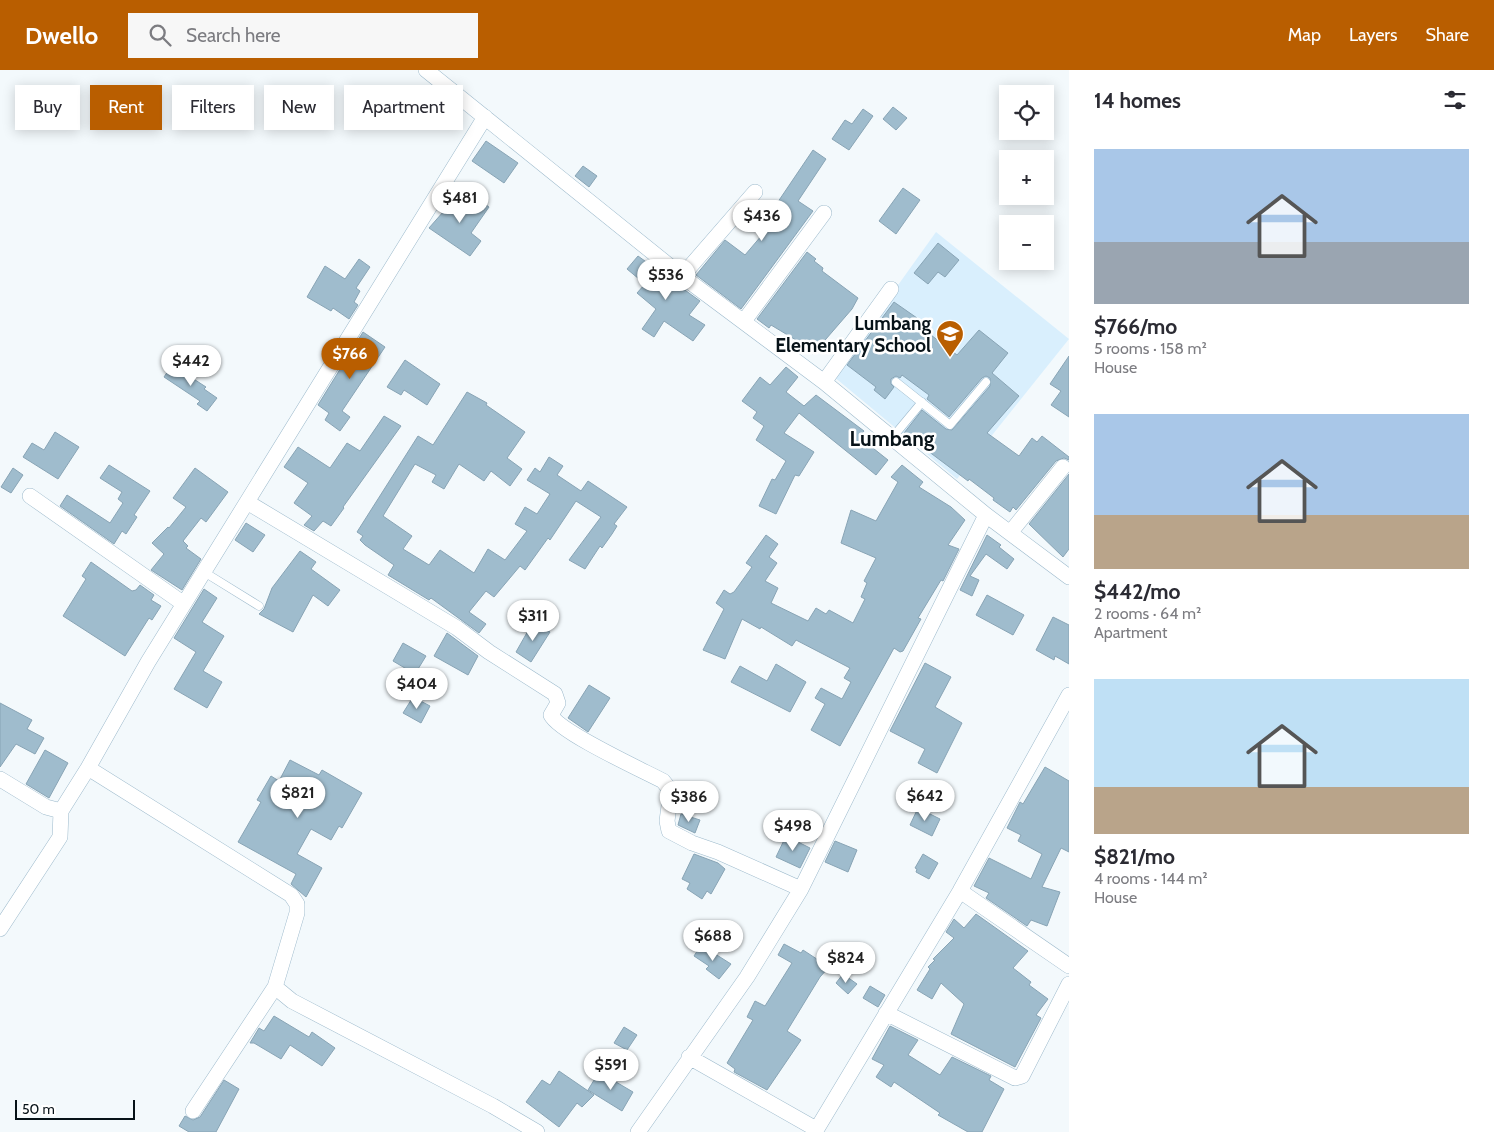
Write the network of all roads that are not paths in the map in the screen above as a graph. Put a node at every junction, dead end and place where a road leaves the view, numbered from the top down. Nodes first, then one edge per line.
1 (426, 70) edge
2 (485, 117) junction
3 (755, 192) dead end
4 (824, 213) dead end
5 (682, 276) junction
6 (891, 289) dead end
7 (744, 321) junction
8 (824, 382) junction
9 (896, 382) dead end
10 (986, 382) dead end
11 (922, 402) junction
12 (892, 438) junction
13 (1063, 467) dead end
14 (30, 496) dead end
15 (247, 502) junction
16 (986, 515) junction
17 (1010, 533) junction
18 (204, 572) junction
19 (1069, 578) edge
20 (184, 604) junction
21 (258, 606) dead end
22 (1069, 695) edge
23 (88, 768) junction
24 (0, 779) edge
25 (61, 810) junction
26 (801, 889) junction
27 (960, 891) junction
28 (0, 929) edge
29 (1069, 966) edge
30 (1069, 984) edge
31 (275, 988) junction
32 (886, 1013) junction
33 (689, 1057) junction
34 (193, 1111) dead end
35 (815, 1131) edge
36 (537, 1132) edge
37 (638, 1132) edge

1 - 2 street
2 - 5 street
2 - 15 street
3 - 5 street
4 - 7 street
5 - 7 street
6 - 8 street
7 - 8 street
8 - 12 street
9 - 11 lane
10 - 11 lane
11 - 12 lane
12 - 16 street
13 - 17 street
14 - 20 street
15 - 18 street
15 - 26 street
16 - 17 street
16 - 26 street
17 - 19 street
18 - 20 street
18 - 21 lane
20 - 23 street
22 - 27 street
23 - 25 street
23 - 31 street
24 - 25 street
25 - 28 street
26 - 33 street
27 - 29 street
27 - 32 street
30 - 32 street
31 - 34 street
31 - 36 street
32 - 35 street
33 - 35 street
33 - 37 street

